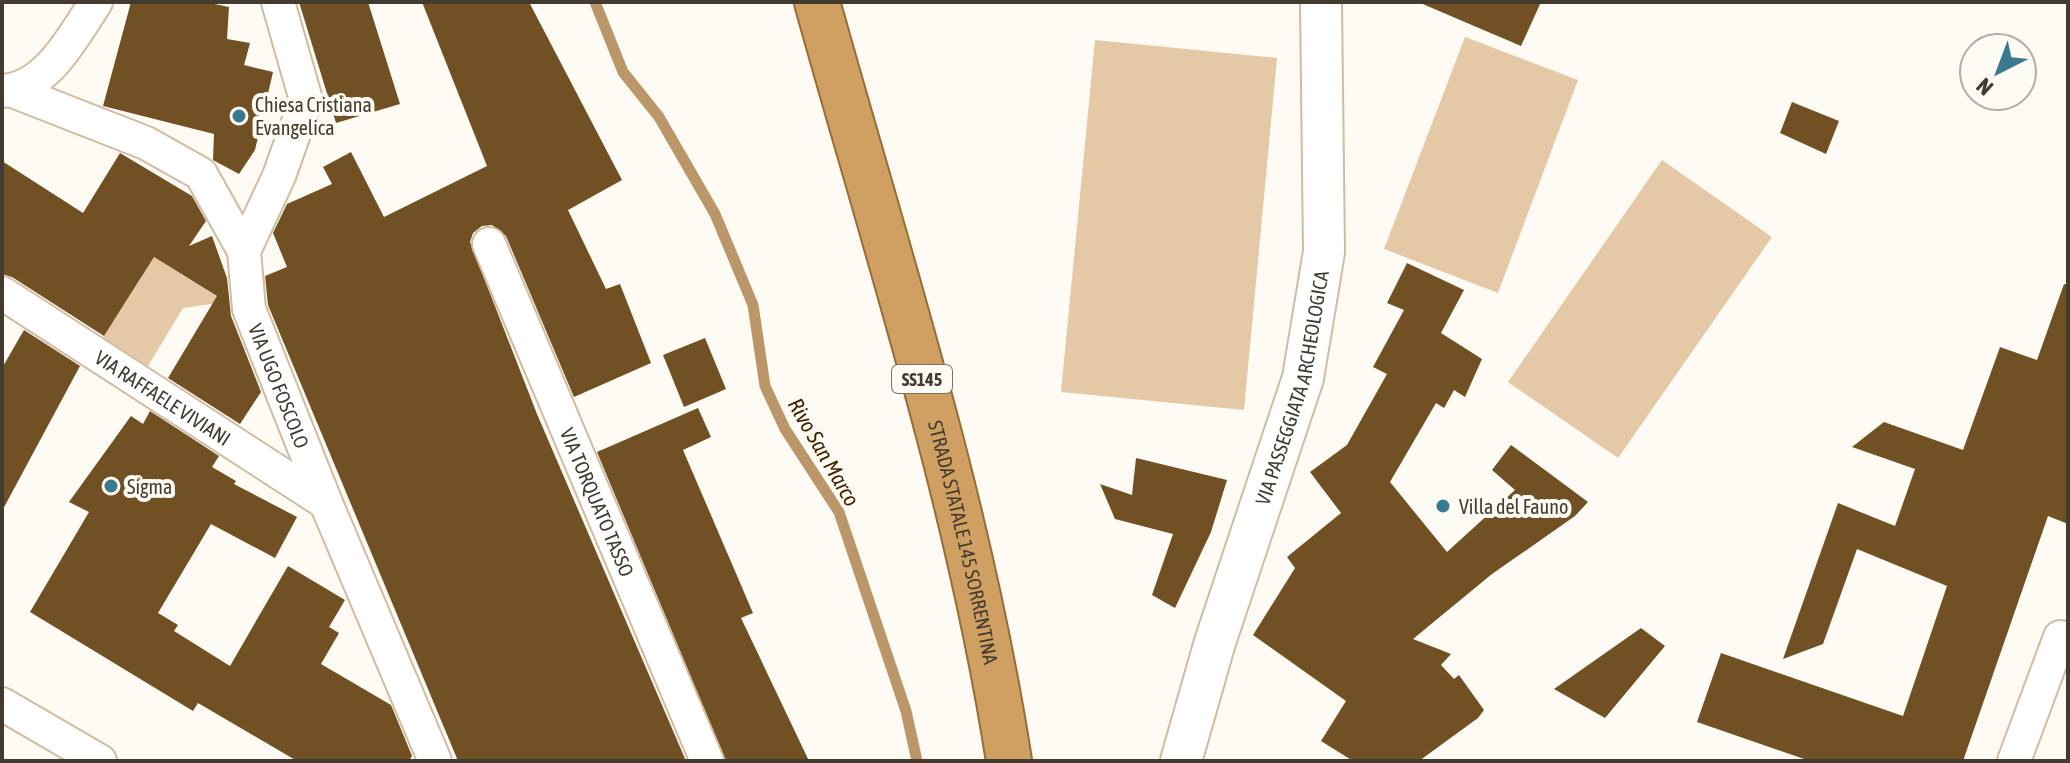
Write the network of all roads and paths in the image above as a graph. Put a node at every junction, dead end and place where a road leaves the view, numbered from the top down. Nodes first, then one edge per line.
1 (96, 2) edge
2 (278, 2) edge
3 (817, 2) edge
4 (1321, 2) edge
5 (8, 91) edge
6 (489, 244) dead end
7 (244, 251) junction
8 (2, 293) edge
9 (326, 503) junction
10 (2060, 637) dead end
11 (2, 704) edge
12 (100, 761) edge
13 (435, 761) edge
14 (707, 761) edge
15 (1009, 761) edge
16 (1181, 761) edge
17 (2014, 761) edge

1 - 5 street
2 - 7 street, VIA UGO FOSCOLO
3 - 15 highway, STRADA STATALE 145 SORRENTINA / SS145
4 - 16 street, VIA PASSEGGIATA ARCHEOLOGICA
5 - 7 street
6 - 14 street, VIA TORQUATO TASSO
7 - 9 street, VIA UGO FOSCOLO
8 - 9 street, VIA RAFFAELE VIVIANI
9 - 13 street, VIA UGO FOSCOLO
10 - 17 street
11 - 12 street

